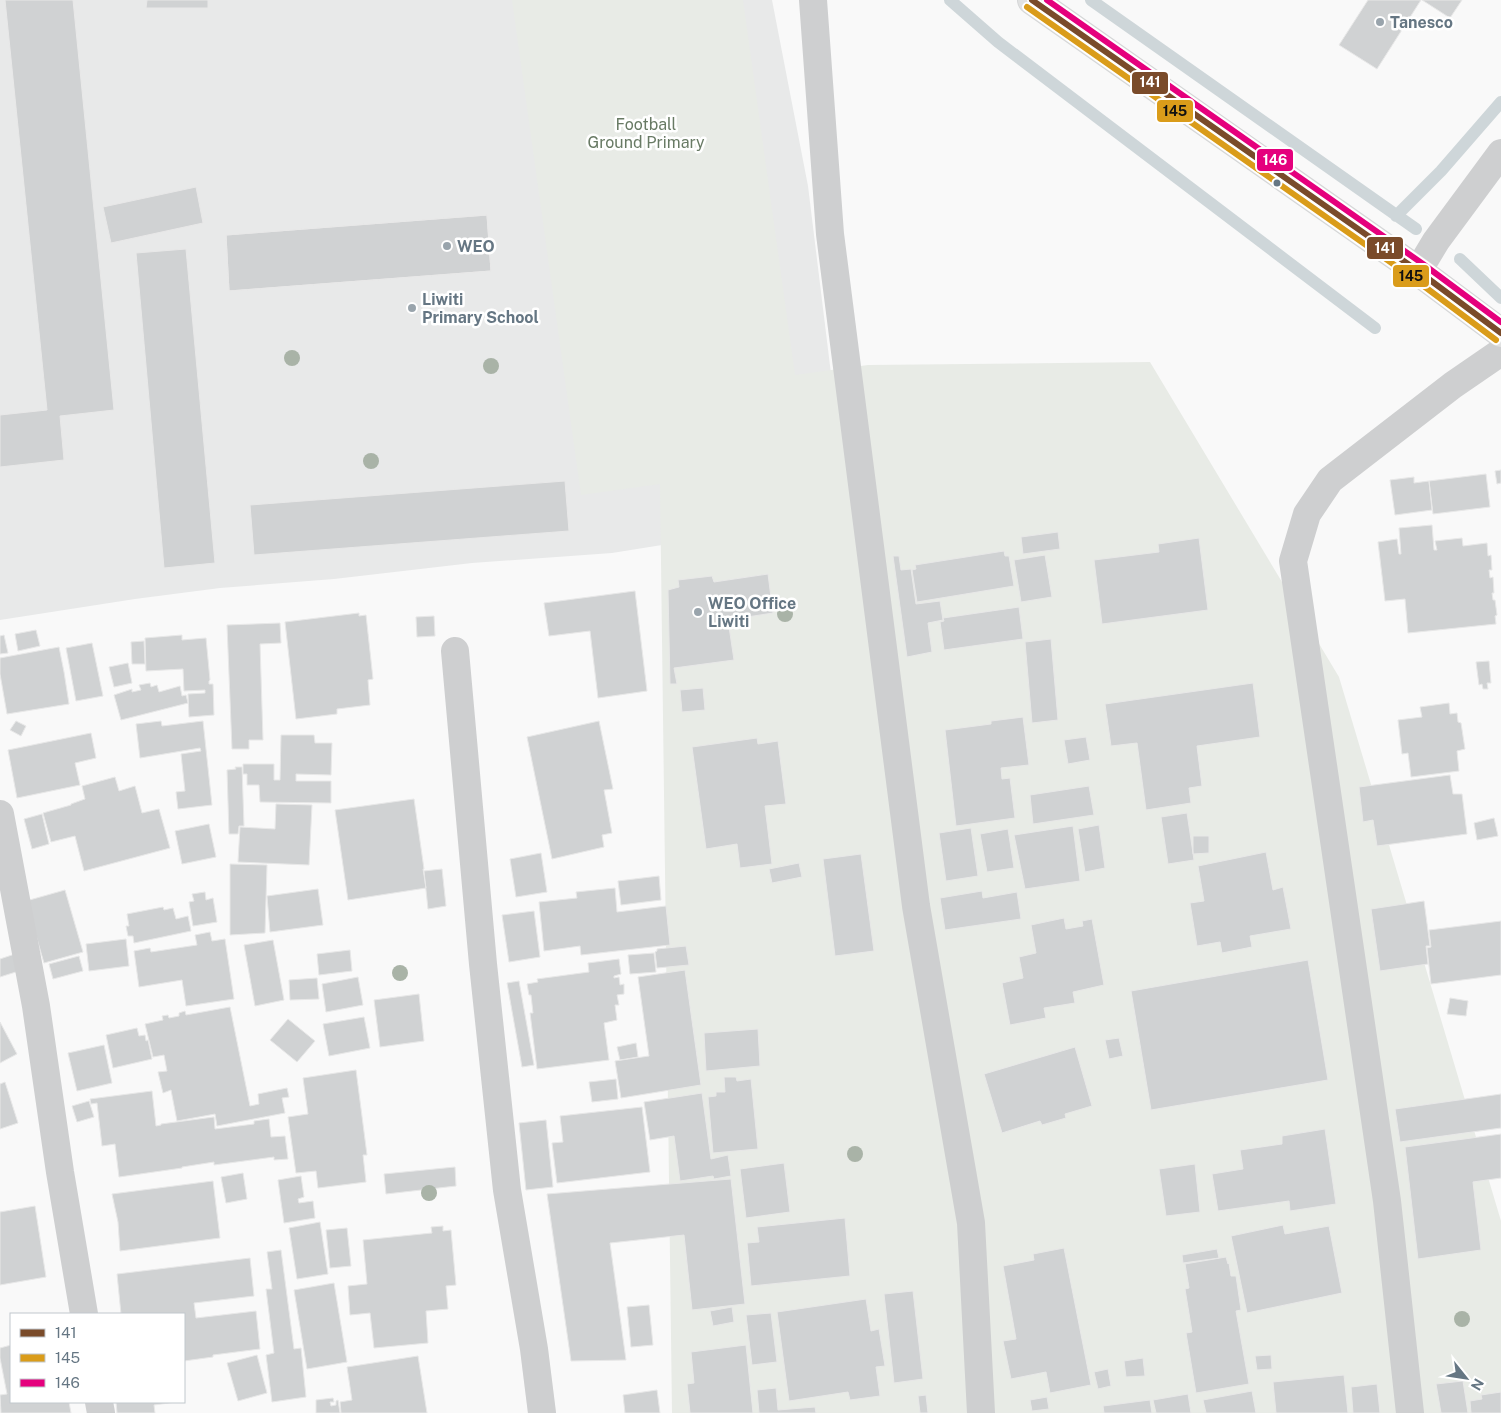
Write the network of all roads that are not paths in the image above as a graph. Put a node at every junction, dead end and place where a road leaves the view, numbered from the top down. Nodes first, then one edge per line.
1 (814, 0) edge
2 (1032, 0) edge
3 (1501, 153) edge
4 (1418, 271) junction
5 (1501, 333) edge
6 (1501, 352) edge
7 (455, 651) dead end
8 (0, 814) edge
9 (84, 1313) edge
10 (542, 1413) edge
11 (982, 1413) edge
12 (1410, 1413) edge

1 - 11 street
2 - 4 main road
3 - 4 street
4 - 5 main road
6 - 12 street
7 - 10 street
8 - 9 street

